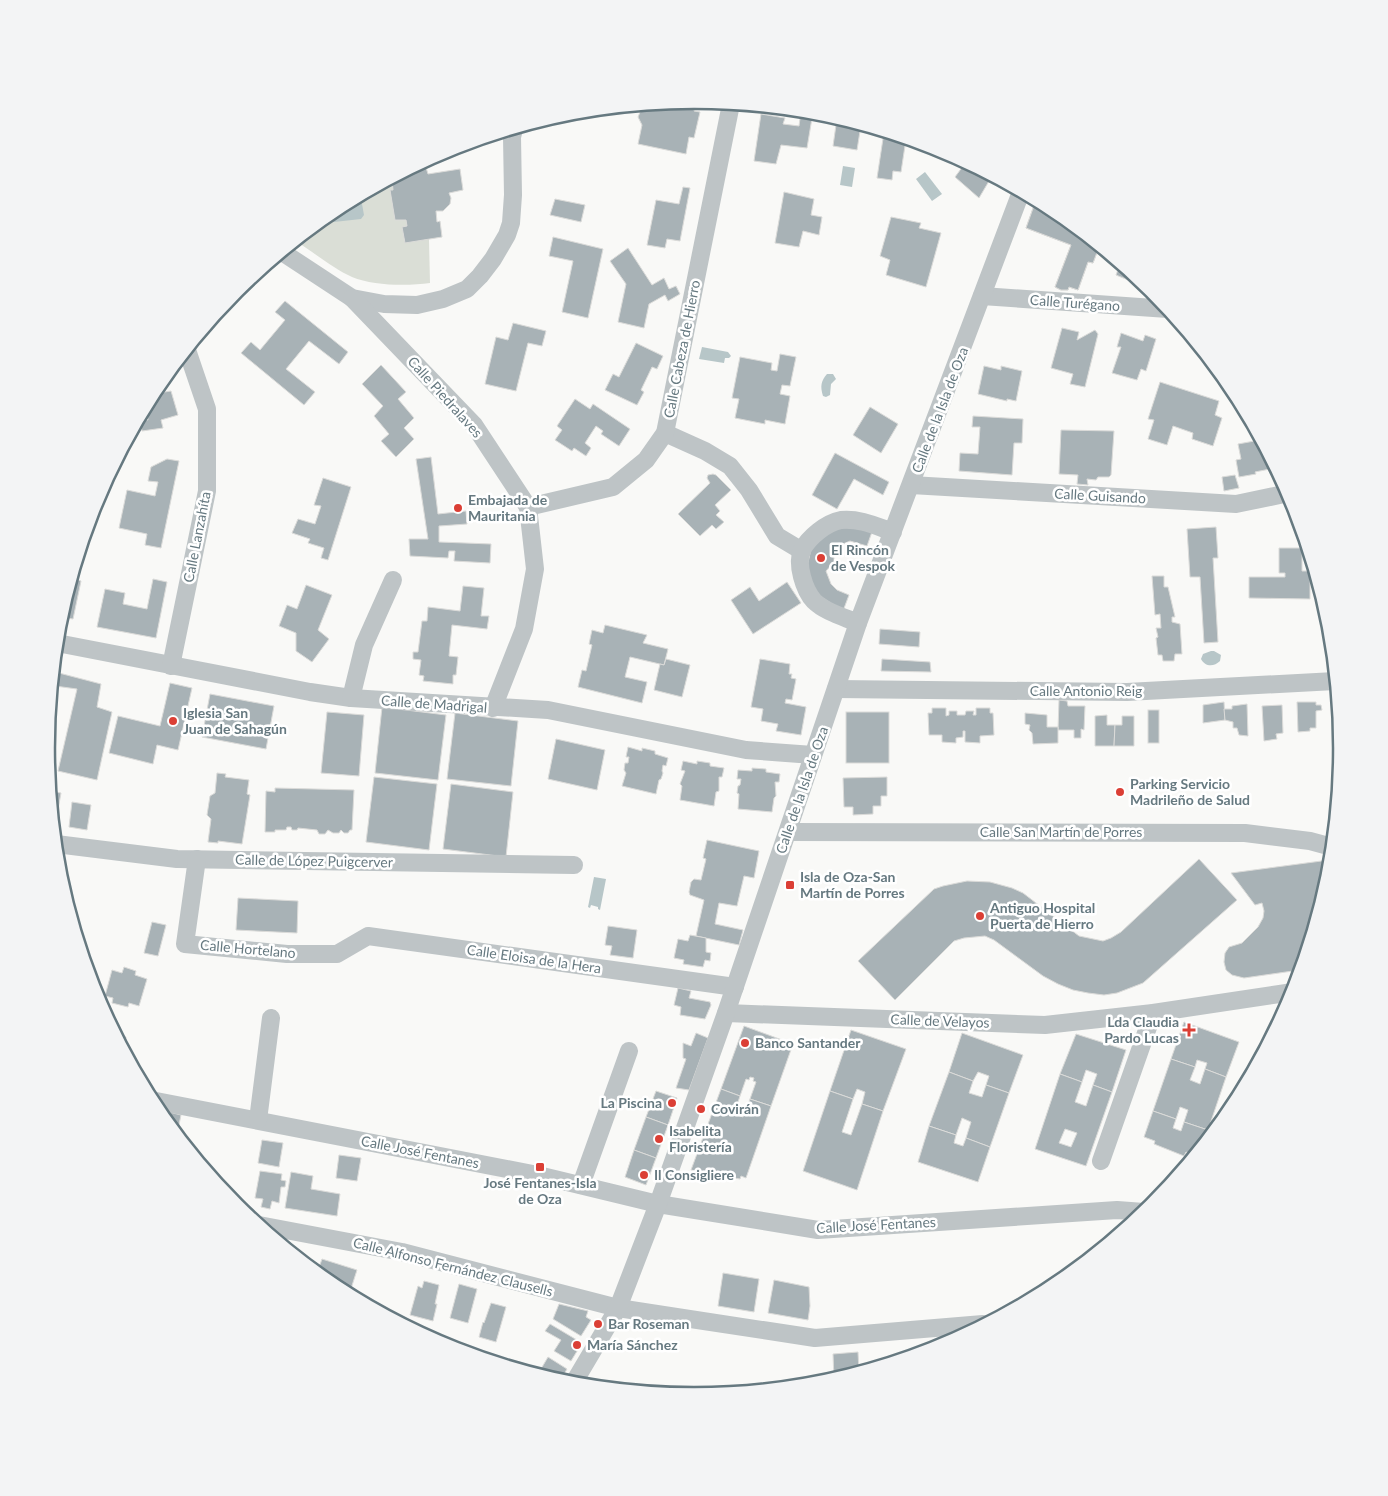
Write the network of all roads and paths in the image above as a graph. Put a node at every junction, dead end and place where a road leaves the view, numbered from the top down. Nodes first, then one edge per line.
1 (730, 110) edge
2 (512, 136) edge
3 (1019, 198) edge
4 (288, 256) edge
5 (982, 296) junction
6 (352, 298) junction
7 (1157, 308) edge
8 (189, 357) edge
9 (665, 433) junction
10 (911, 485) junction
11 (1280, 495) edge
12 (528, 507) junction
13 (893, 532) junction
14 (802, 551) junction
15 (392, 580) dead end
16 (858, 623) junction
17 (63, 644) edge
18 (171, 666) junction
19 (1330, 681) edge
20 (836, 689) junction
21 (351, 698) junction
22 (493, 708) junction
23 (813, 755) junction
24 (788, 832) junction
25 (62, 845) edge
26 (1326, 845) edge
27 (197, 859) junction
28 (574, 865) dead end
29 (337, 954) joint
30 (735, 986) junction
31 (1284, 994) edge
32 (726, 1013) junction
33 (1153, 1013) junction
34 (271, 1018) dead end
35 (629, 1051) dead end
36 (162, 1102) edge
37 (258, 1120) junction
38 (1100, 1161) dead end
39 (581, 1185) junction
40 (658, 1204) junction
41 (1134, 1211) edge
42 (273, 1228) edge
43 (618, 1308) junction
44 (967, 1325) edge
45 (577, 1376) edge

1 - 9 street, Calle Cabeza de Hierro
2 - 6 street
3 - 5 street, Calle de la Isla de Oza
4 - 6 street
5 - 7 street, Calle Turégano
5 - 10 street, Calle de la Isla de Oza
6 - 12 street, Calle Piedralaves
8 - 18 street, Calle Lanzahíta
9 - 12 street, Calle Cabeza de Hierro
9 - 14 street
10 - 11 street, Calle Guisando
10 - 13 street, Calle de la Isla de Oza
12 - 22 street, Calle Piedralaves
13 - 14 street
13 - 16 street, Calle de la Isla de Oza
14 - 16 street
15 - 21 street
16 - 20 street, Calle de la Isla de Oza
17 - 18 street, Calle de Madrigal
18 - 21 street, Calle de Madrigal
19 - 20 street, Calle Antonio Reig
20 - 23 street, Calle de la Isla de Oza
21 - 22 street, Calle de Madrigal
22 - 23 street, Calle de Madrigal
23 - 24 street, Calle de la Isla de Oza
24 - 26 street, Calle San Martín de Porres
24 - 30 street, Calle de la Isla de Oza
25 - 27 street, Calle de López Puigcerver
27 - 28 street, Calle de López Puigcerver
27 - 29 street, Calle Hortelano
29 - 30 street, Calle Eloisa de la Hera
30 - 32 street, Calle de la Isla de Oza
31 - 33 street, Calle de Velayos
32 - 33 street, Calle de Velayos
32 - 40 street, Calle de la Isla de Oza
33 - 38 street
34 - 37 street
35 - 39 street
36 - 37 street, Calle José Fentanes
37 - 39 street, Calle José Fentanes
39 - 40 street, Calle José Fentanes
40 - 41 street, Calle José Fentanes
40 - 43 street, Calle de la Isla de Oza
42 - 43 street, Calle Alfonso Fernández Clausells
43 - 44 street, Calle Alfonso Fernández Clausells
43 - 45 street, Calle de la Isla de Oza

